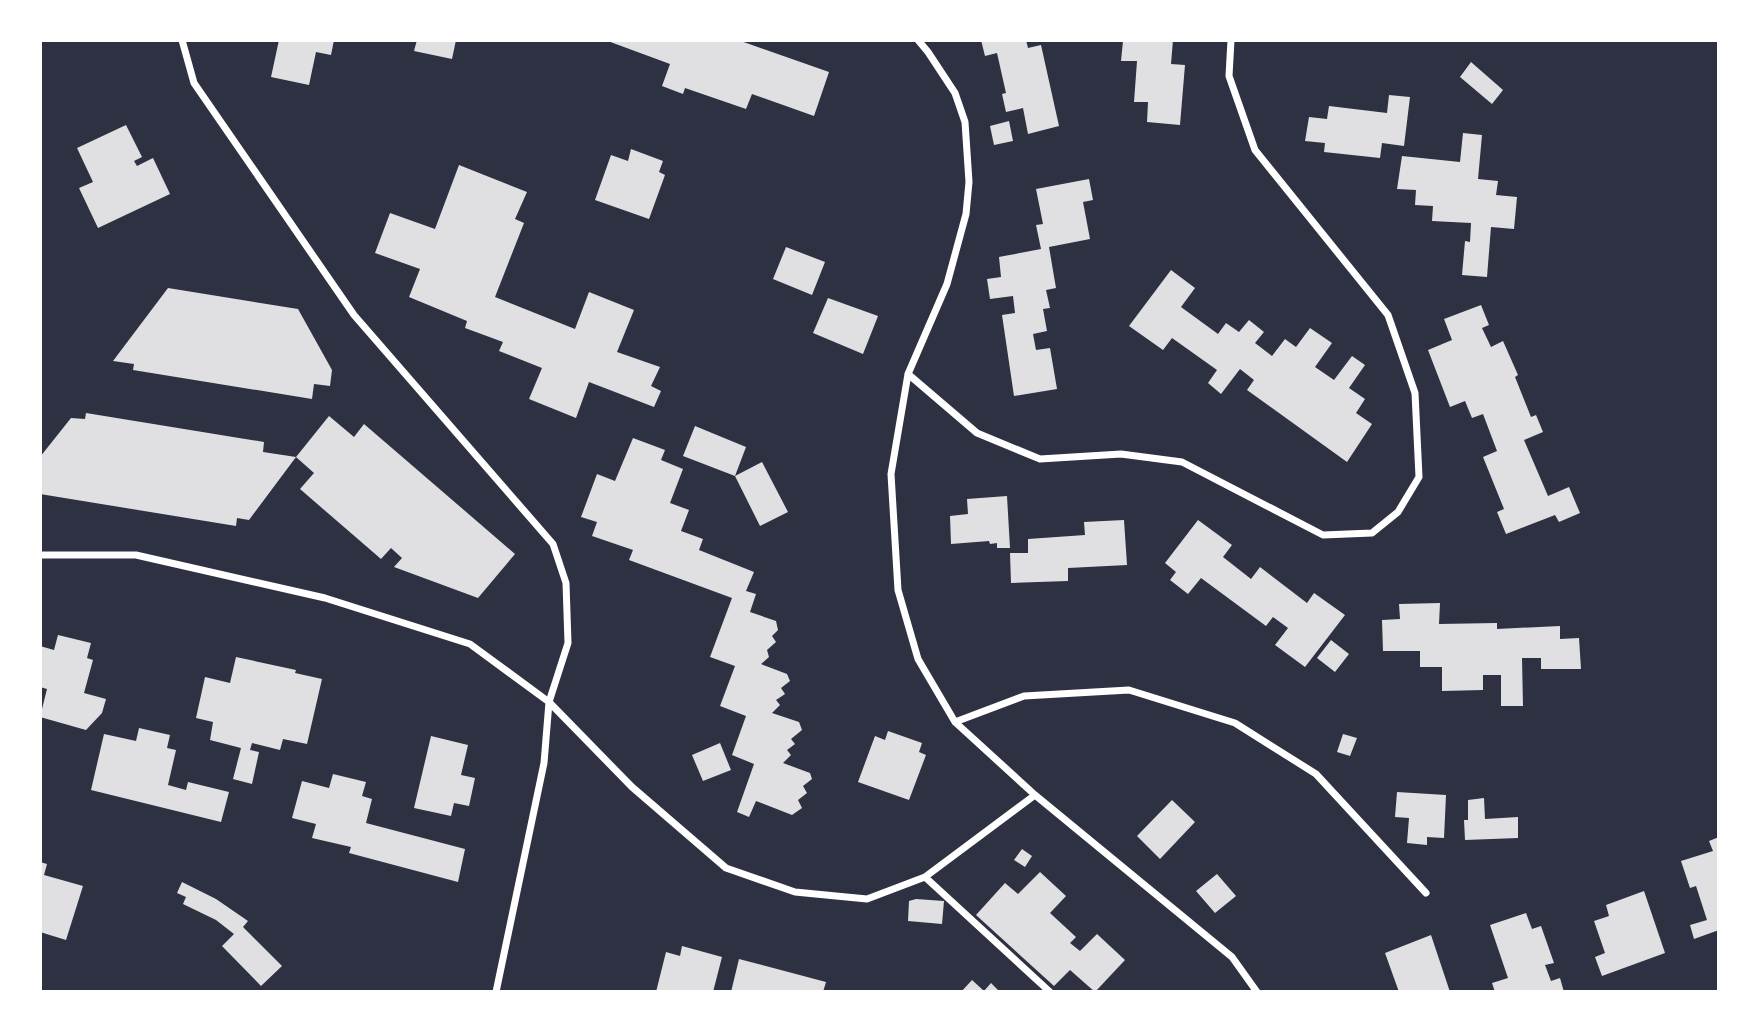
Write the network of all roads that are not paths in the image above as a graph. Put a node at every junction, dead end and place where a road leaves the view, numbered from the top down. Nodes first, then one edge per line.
1 (182, 40) edge
2 (918, 40) edge
3 (1231, 40) edge
4 (908, 374) junction
5 (40, 555) edge
6 (548, 702) junction
7 (955, 722) junction
8 (1035, 795) junction
9 (925, 877) junction
10 (1426, 893) dead end
11 (496, 992) edge
12 (1050, 992) edge
13 (1257, 992) edge

1 - 6 street
2 - 4 street
3 - 4 street
4 - 7 street
5 - 6 street
6 - 9 street
6 - 11 street
7 - 8 street
7 - 10 street
8 - 9 street
8 - 13 street
9 - 12 street

